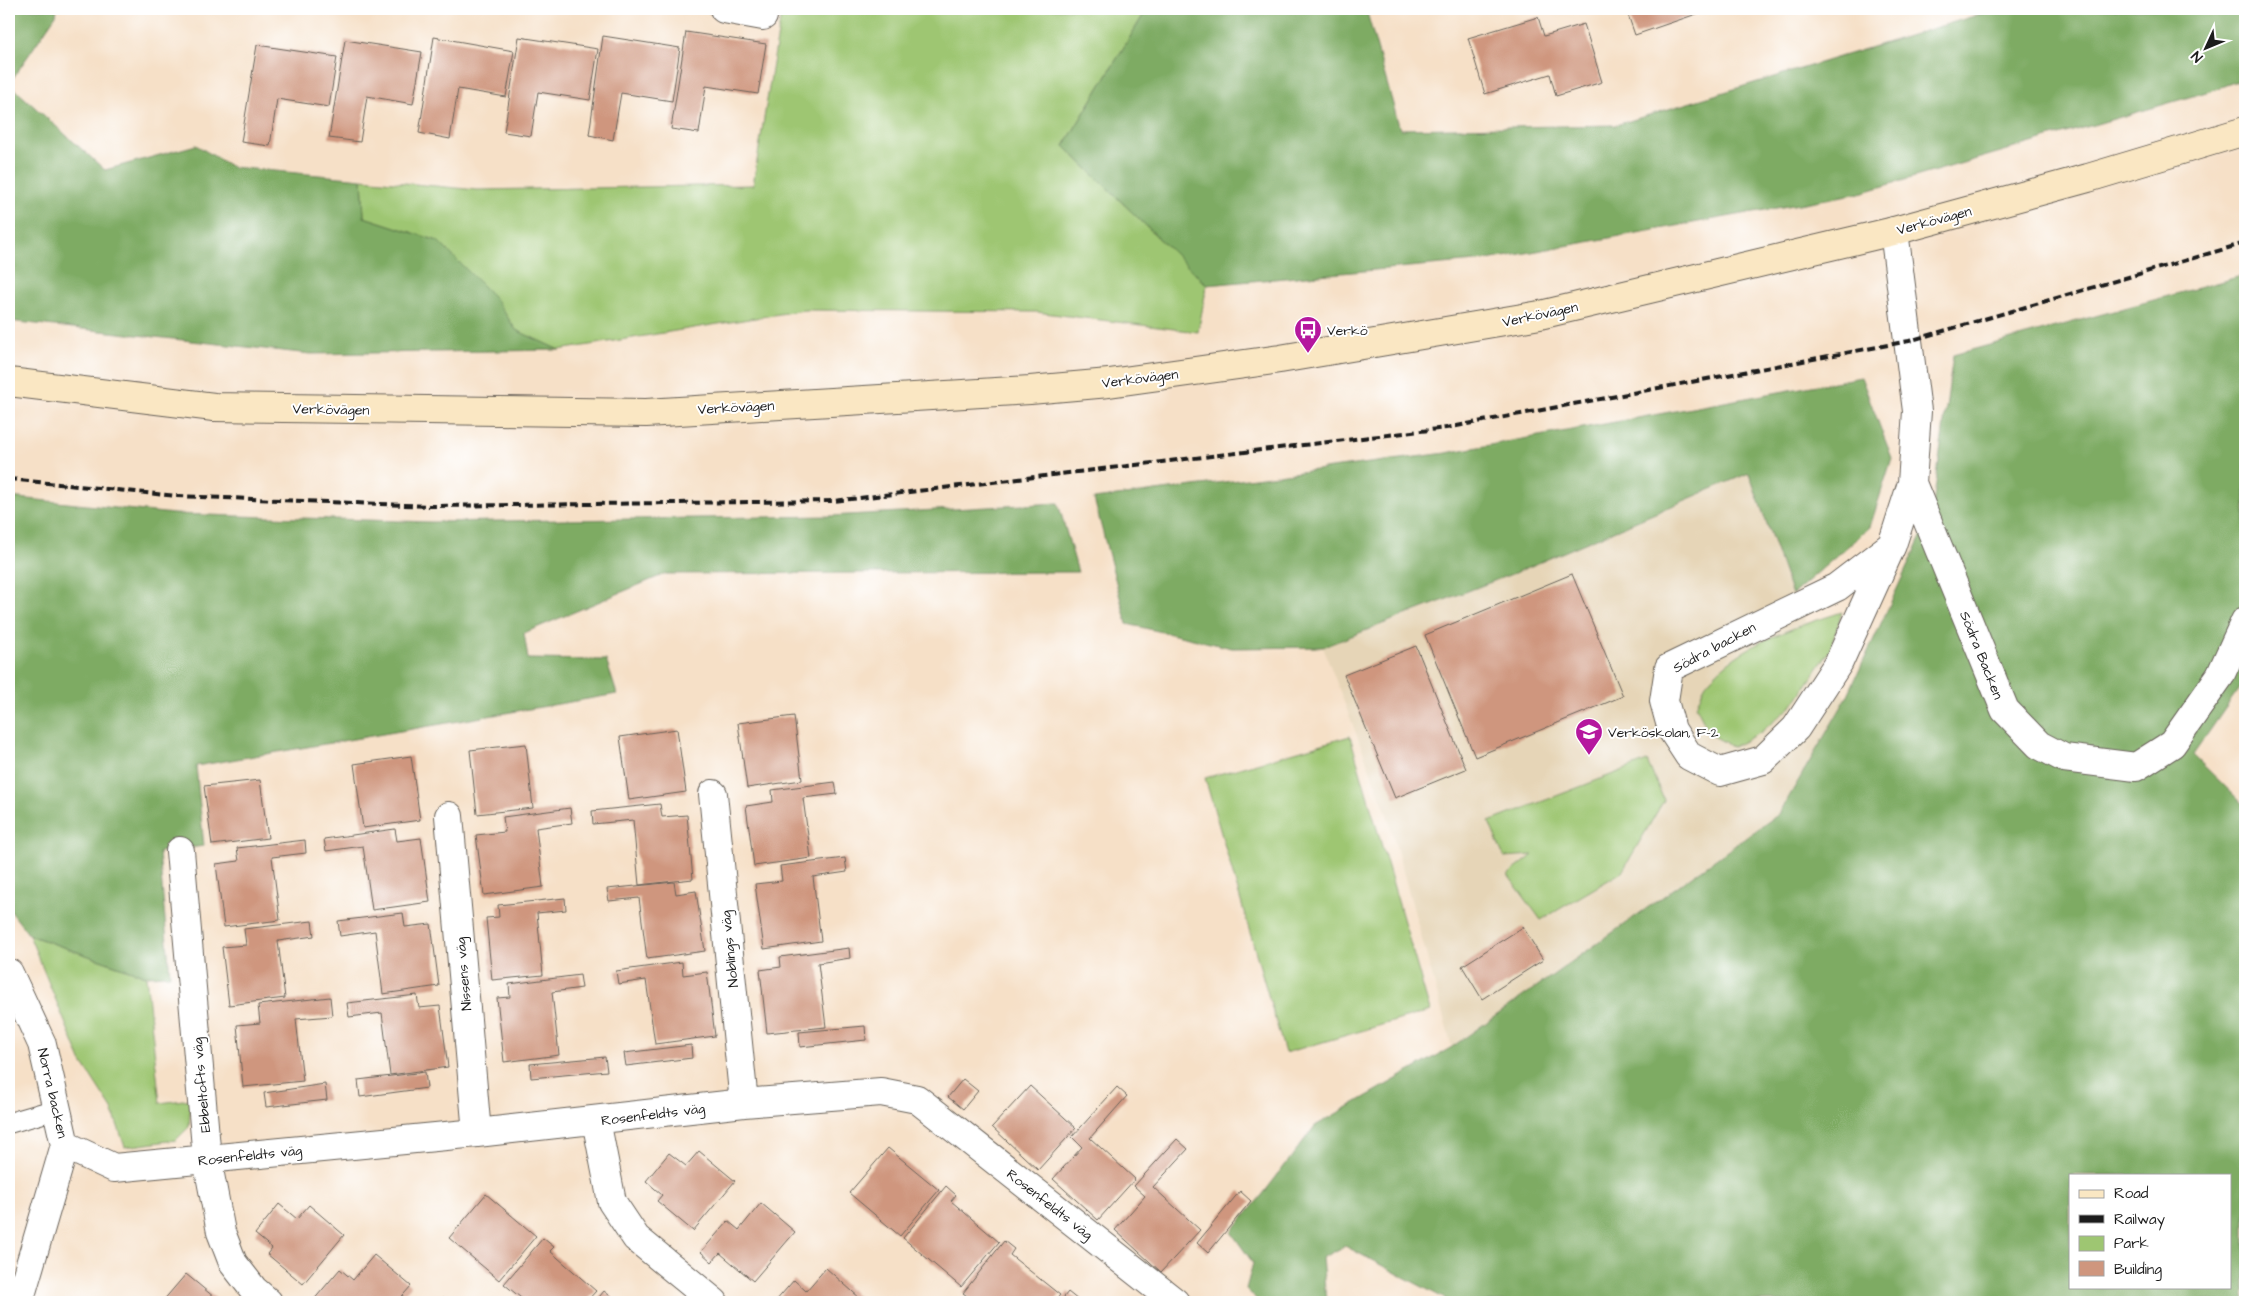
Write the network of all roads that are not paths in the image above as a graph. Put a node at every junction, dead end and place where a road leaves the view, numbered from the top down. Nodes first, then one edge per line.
1 (724, 9) edge
2 (763, 16) dead end
3 (2245, 131) edge
4 (1894, 232) junction
5 (9, 382) edge
6 (1912, 483) junction
7 (1892, 545) junction
8 (2245, 621) edge
9 (714, 794) dead end
10 (449, 816) dead end
11 (180, 851) dead end
12 (9, 973) edge
13 (744, 1103) junction
14 (56, 1109) junction
15 (596, 1120) junction
16 (9, 1123) edge
17 (477, 1133) junction
18 (65, 1145) junction
19 (207, 1159) junction
20 (19, 1302) edge
21 (268, 1302) edge
22 (714, 1302) edge
23 (1175, 1302) edge

1 - 2 street
3 - 4 main road, Verkövägen
4 - 5 main road, Verkövägen
4 - 6 street, Södra backen
6 - 7 street, Södra backen
6 - 8 street, Södra Backen
7 - 7 street, Södra backen
9 - 13 street, Noblings väg
10 - 17 street, Nissens väg
11 - 19 street, Ebbeltofts väg
12 - 14 street, Norra backen
13 - 15 street, Rosenfeldts väg
13 - 23 street, Rosenfeldts väg
14 - 16 lane
14 - 18 street, Norra backen
15 - 17 street, Rosenfeldts väg
15 - 22 street
17 - 19 street, Rosenfeldts väg
18 - 19 street, Rosenfeldts väg
18 - 20 street, Norra backen
19 - 21 street, Ebbeltofts väg

